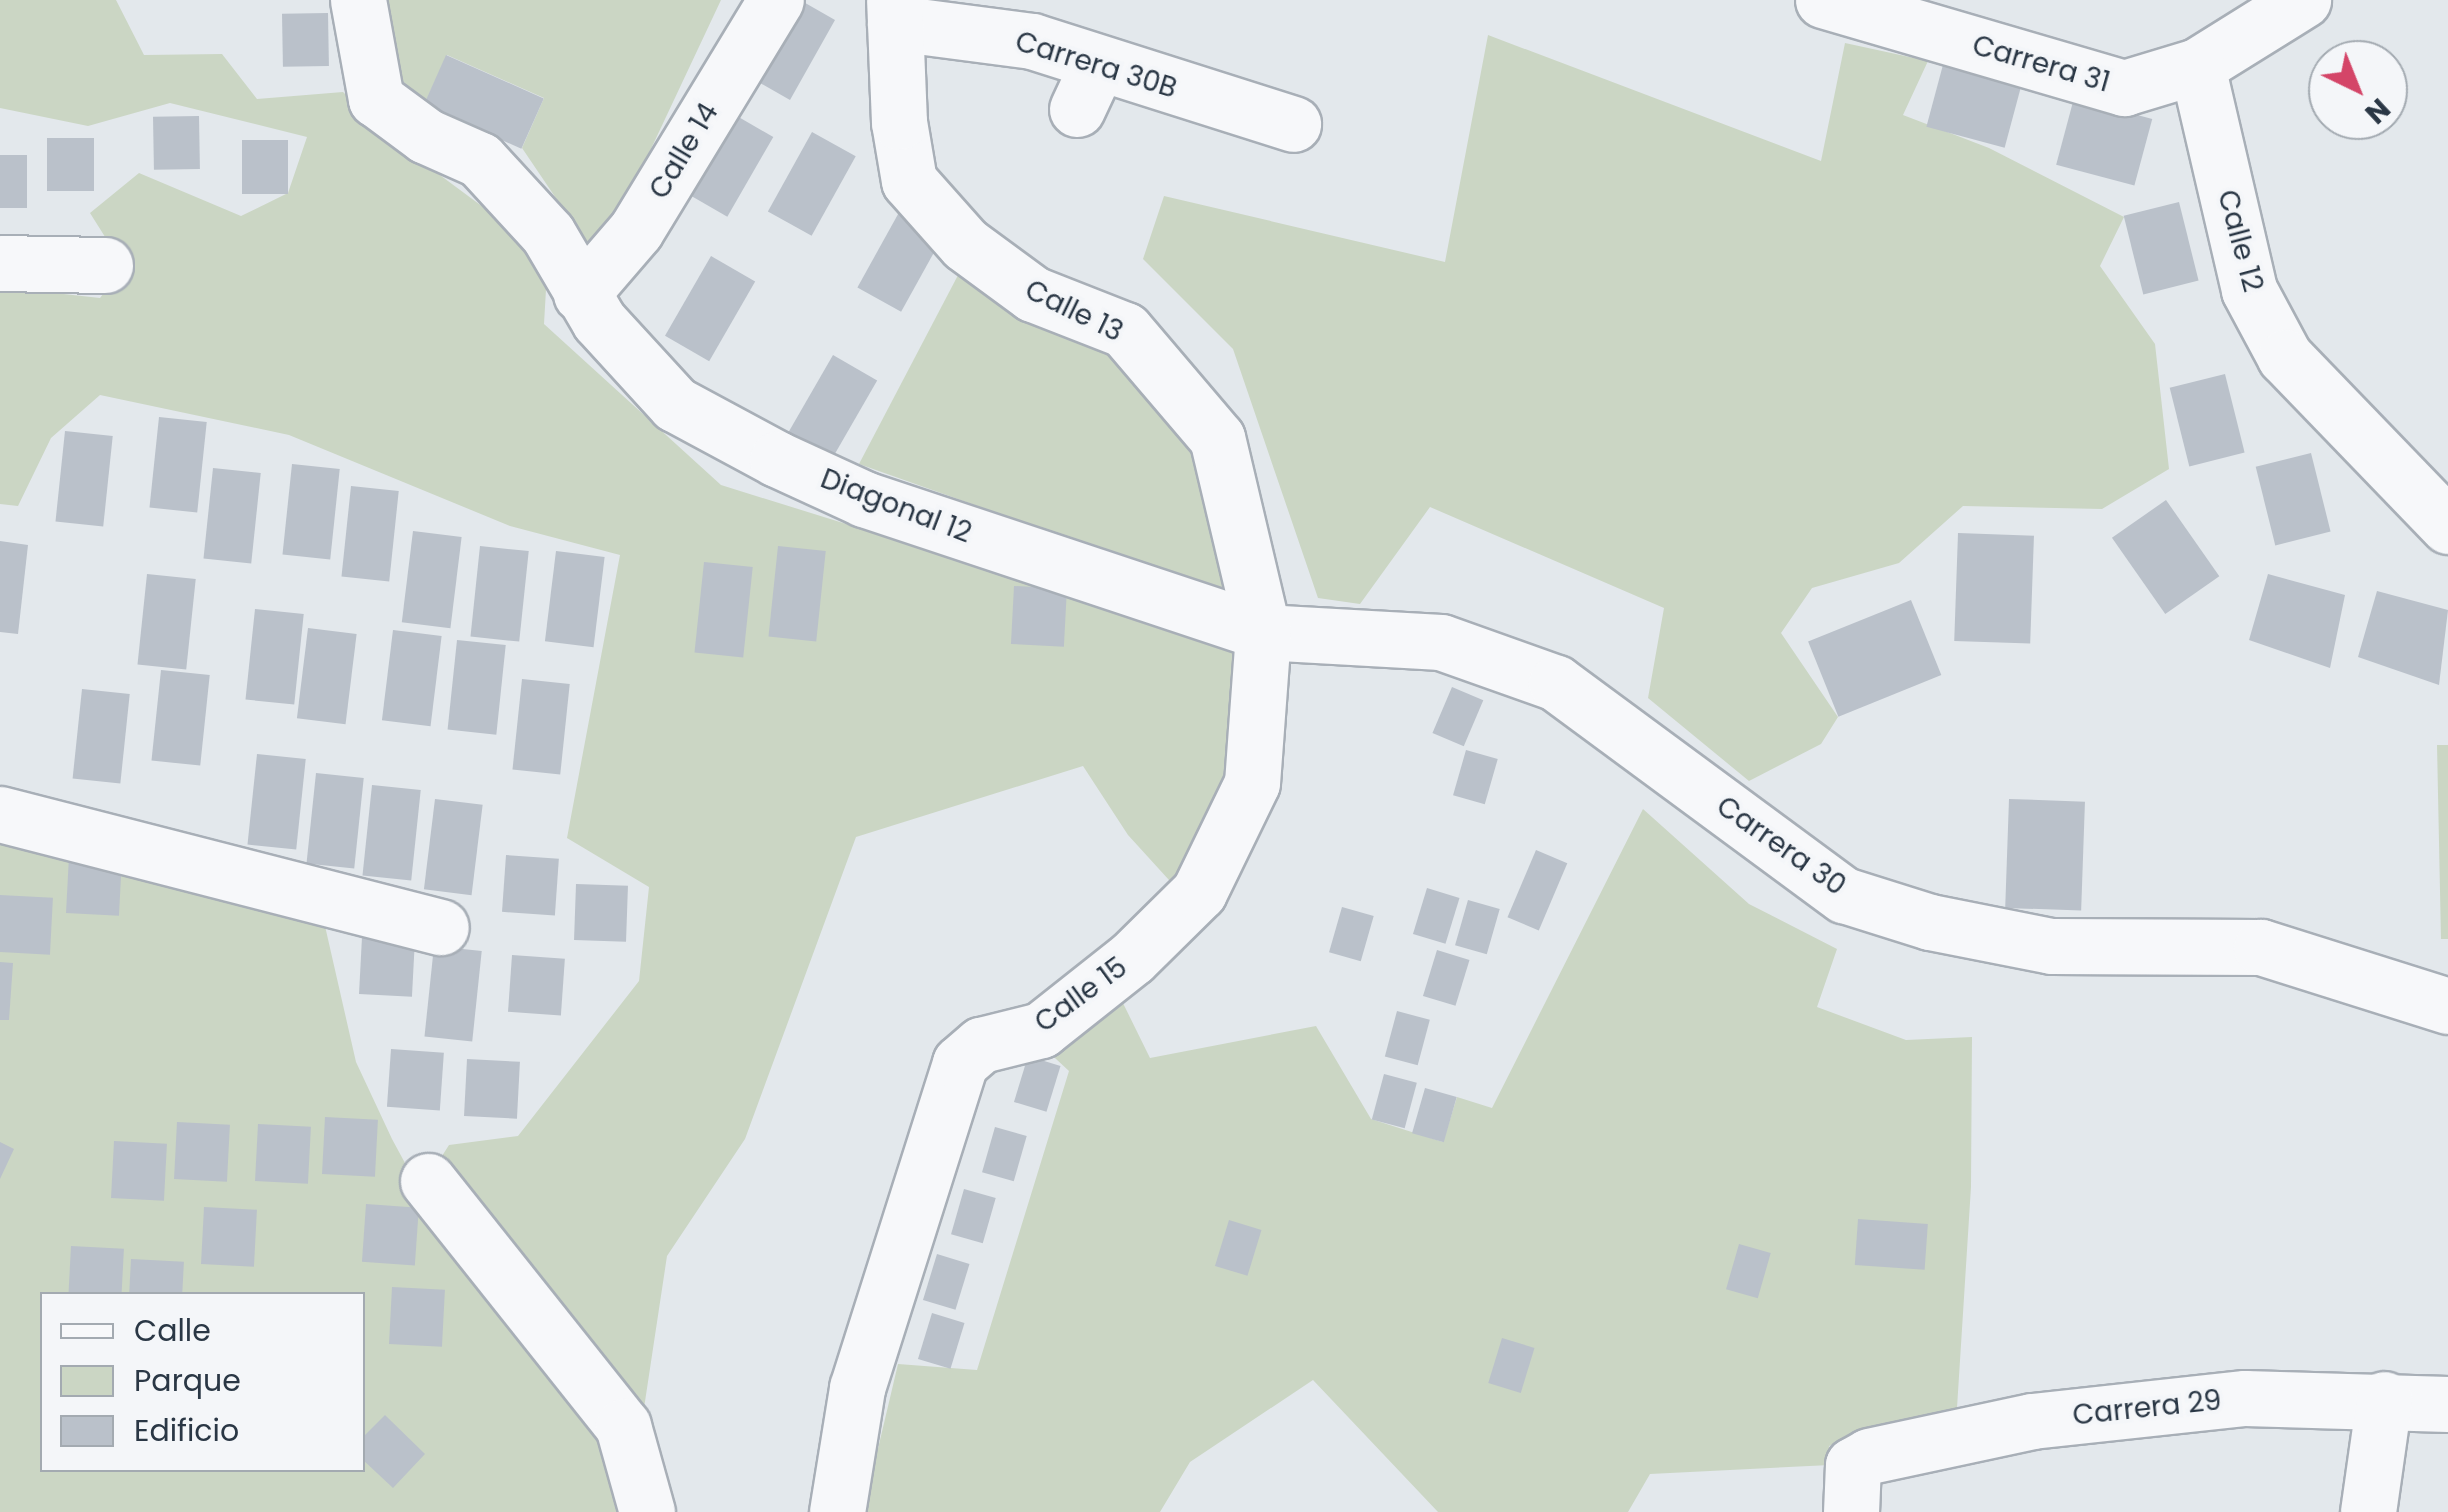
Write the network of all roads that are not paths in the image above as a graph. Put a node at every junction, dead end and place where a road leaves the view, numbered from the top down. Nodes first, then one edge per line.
1 (358, 0) edge
2 (776, 0) edge
3 (1823, 0) edge
4 (2303, 0) edge
5 (895, 11) edge
6 (2196, 66) junction
7 (1293, 124) dead end
8 (0, 263) edge
9 (104, 265) dead end
10 (581, 294) junction
11 (2448, 526) edge
12 (1263, 632) junction
13 (0, 814) edge
14 (440, 927) dead end
15 (2448, 1006) edge
16 (428, 1181) dead end
17 (2384, 1398) junction
18 (2448, 1404) edge
19 (1852, 1488) edge
20 (647, 1512) edge
21 (837, 1512) edge
22 (2368, 1512) edge

1 - 10 street, Diagonal 12
2 - 10 street, Calle 14
3 - 6 street, Carrera 31
4 - 6 street, Carrera 31
5 - 7 street, Carrera 30B
5 - 12 street, Calle 13
6 - 11 street, Calle 12
8 - 9 street
10 - 12 street, Diagonal 12
12 - 15 street, Carrera 30
12 - 21 street, Calle 15
13 - 14 street
16 - 20 street
17 - 18 street, Carrera 29
17 - 19 street, Carrera 29
17 - 22 street

